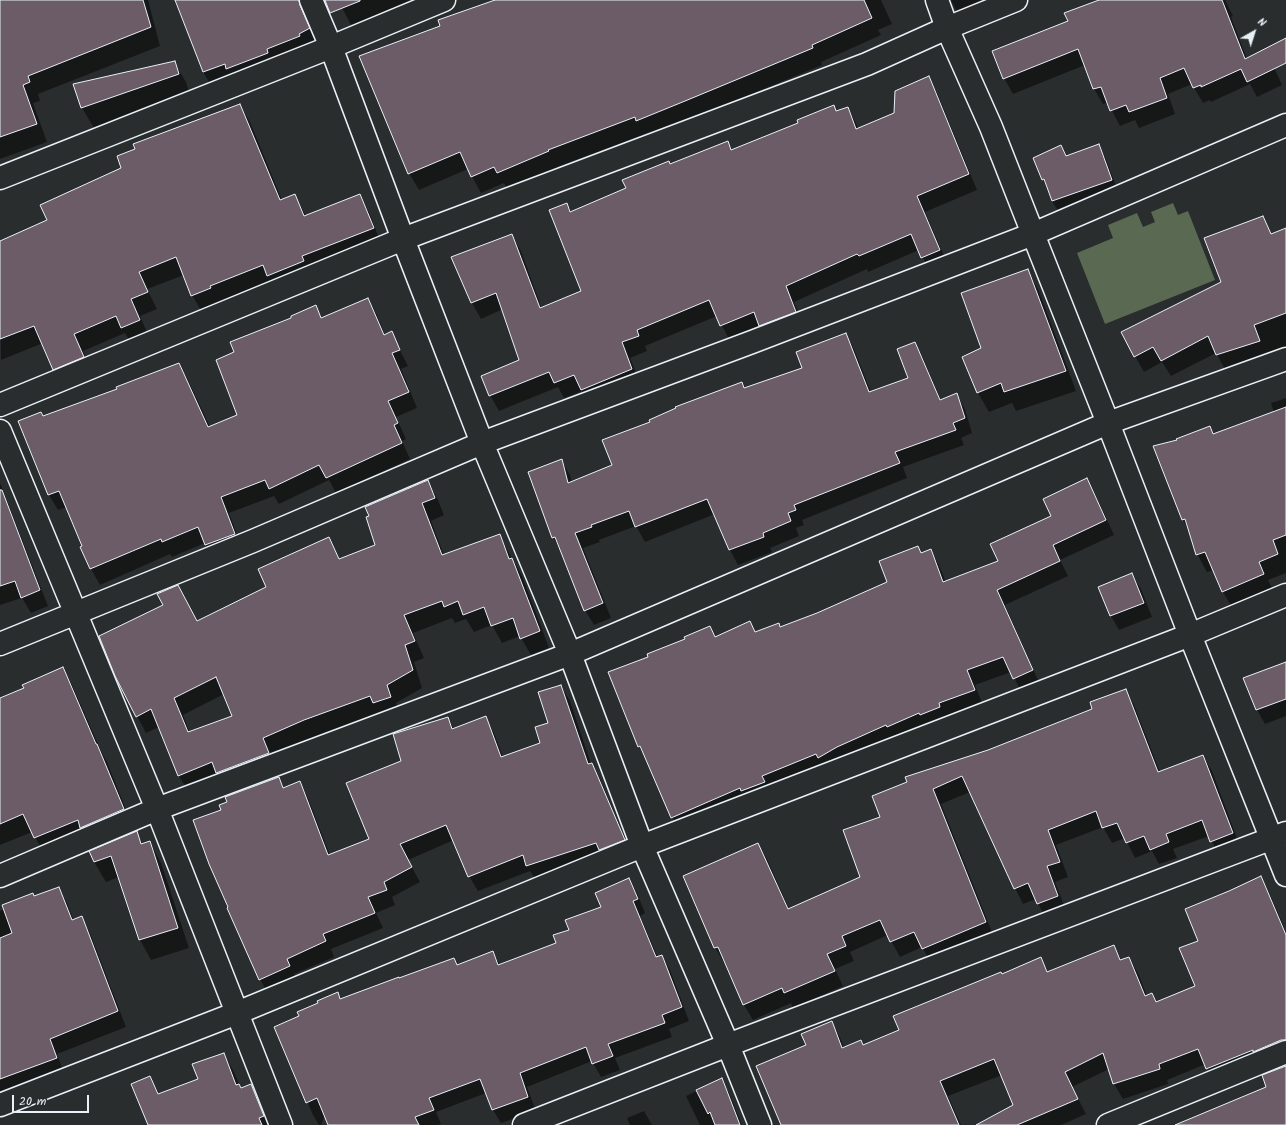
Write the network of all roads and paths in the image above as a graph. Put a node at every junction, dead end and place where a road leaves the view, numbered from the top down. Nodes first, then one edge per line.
1 (311, 0) edge
2 (444, 0) edge
3 (937, 0) edge
4 (1016, 0) edge
5 (947, 28) junction
6 (331, 48) junction
7 (1286, 126) edge
8 (0, 178) edge
9 (1033, 234) junction
10 (403, 239) junction
11 (1286, 359) edge
12 (0, 405) edge
13 (1108, 422) junction
14 (0, 431) edge
15 (482, 443) junction
16 (1286, 595) edge
17 (76, 612) junction
18 (1190, 635) junction
19 (0, 644) edge
20 (570, 654) junction
21 (157, 809) junction
22 (1279, 836) edge
23 (642, 846) junction
24 (1286, 875) edge
25 (0, 876) edge
26 (237, 1013) junction
27 (728, 1045) junction
28 (1286, 1052) edge
29 (0, 1105) edge
30 (281, 1125) edge
31 (524, 1125) edge
32 (760, 1125) edge
33 (1108, 1125) edge

1 - 6 street
2 - 6 street
3 - 5 street
4 - 5 street
5 - 9 street
5 - 10 street
6 - 8 street
6 - 10 street
7 - 9 street
9 - 13 street
9 - 15 street
10 - 12 street
10 - 15 street
11 - 13 street
13 - 18 street
13 - 20 street
14 - 17 street
15 - 17 street
15 - 20 street
16 - 18 street
17 - 19 street
17 - 21 street
18 - 22 street
18 - 23 street
20 - 21 street
20 - 23 street
21 - 25 street
21 - 26 street
22 - 24 street
22 - 27 street
23 - 26 street
23 - 27 street
26 - 29 street
26 - 30 street
27 - 31 street
27 - 32 street
28 - 33 street

